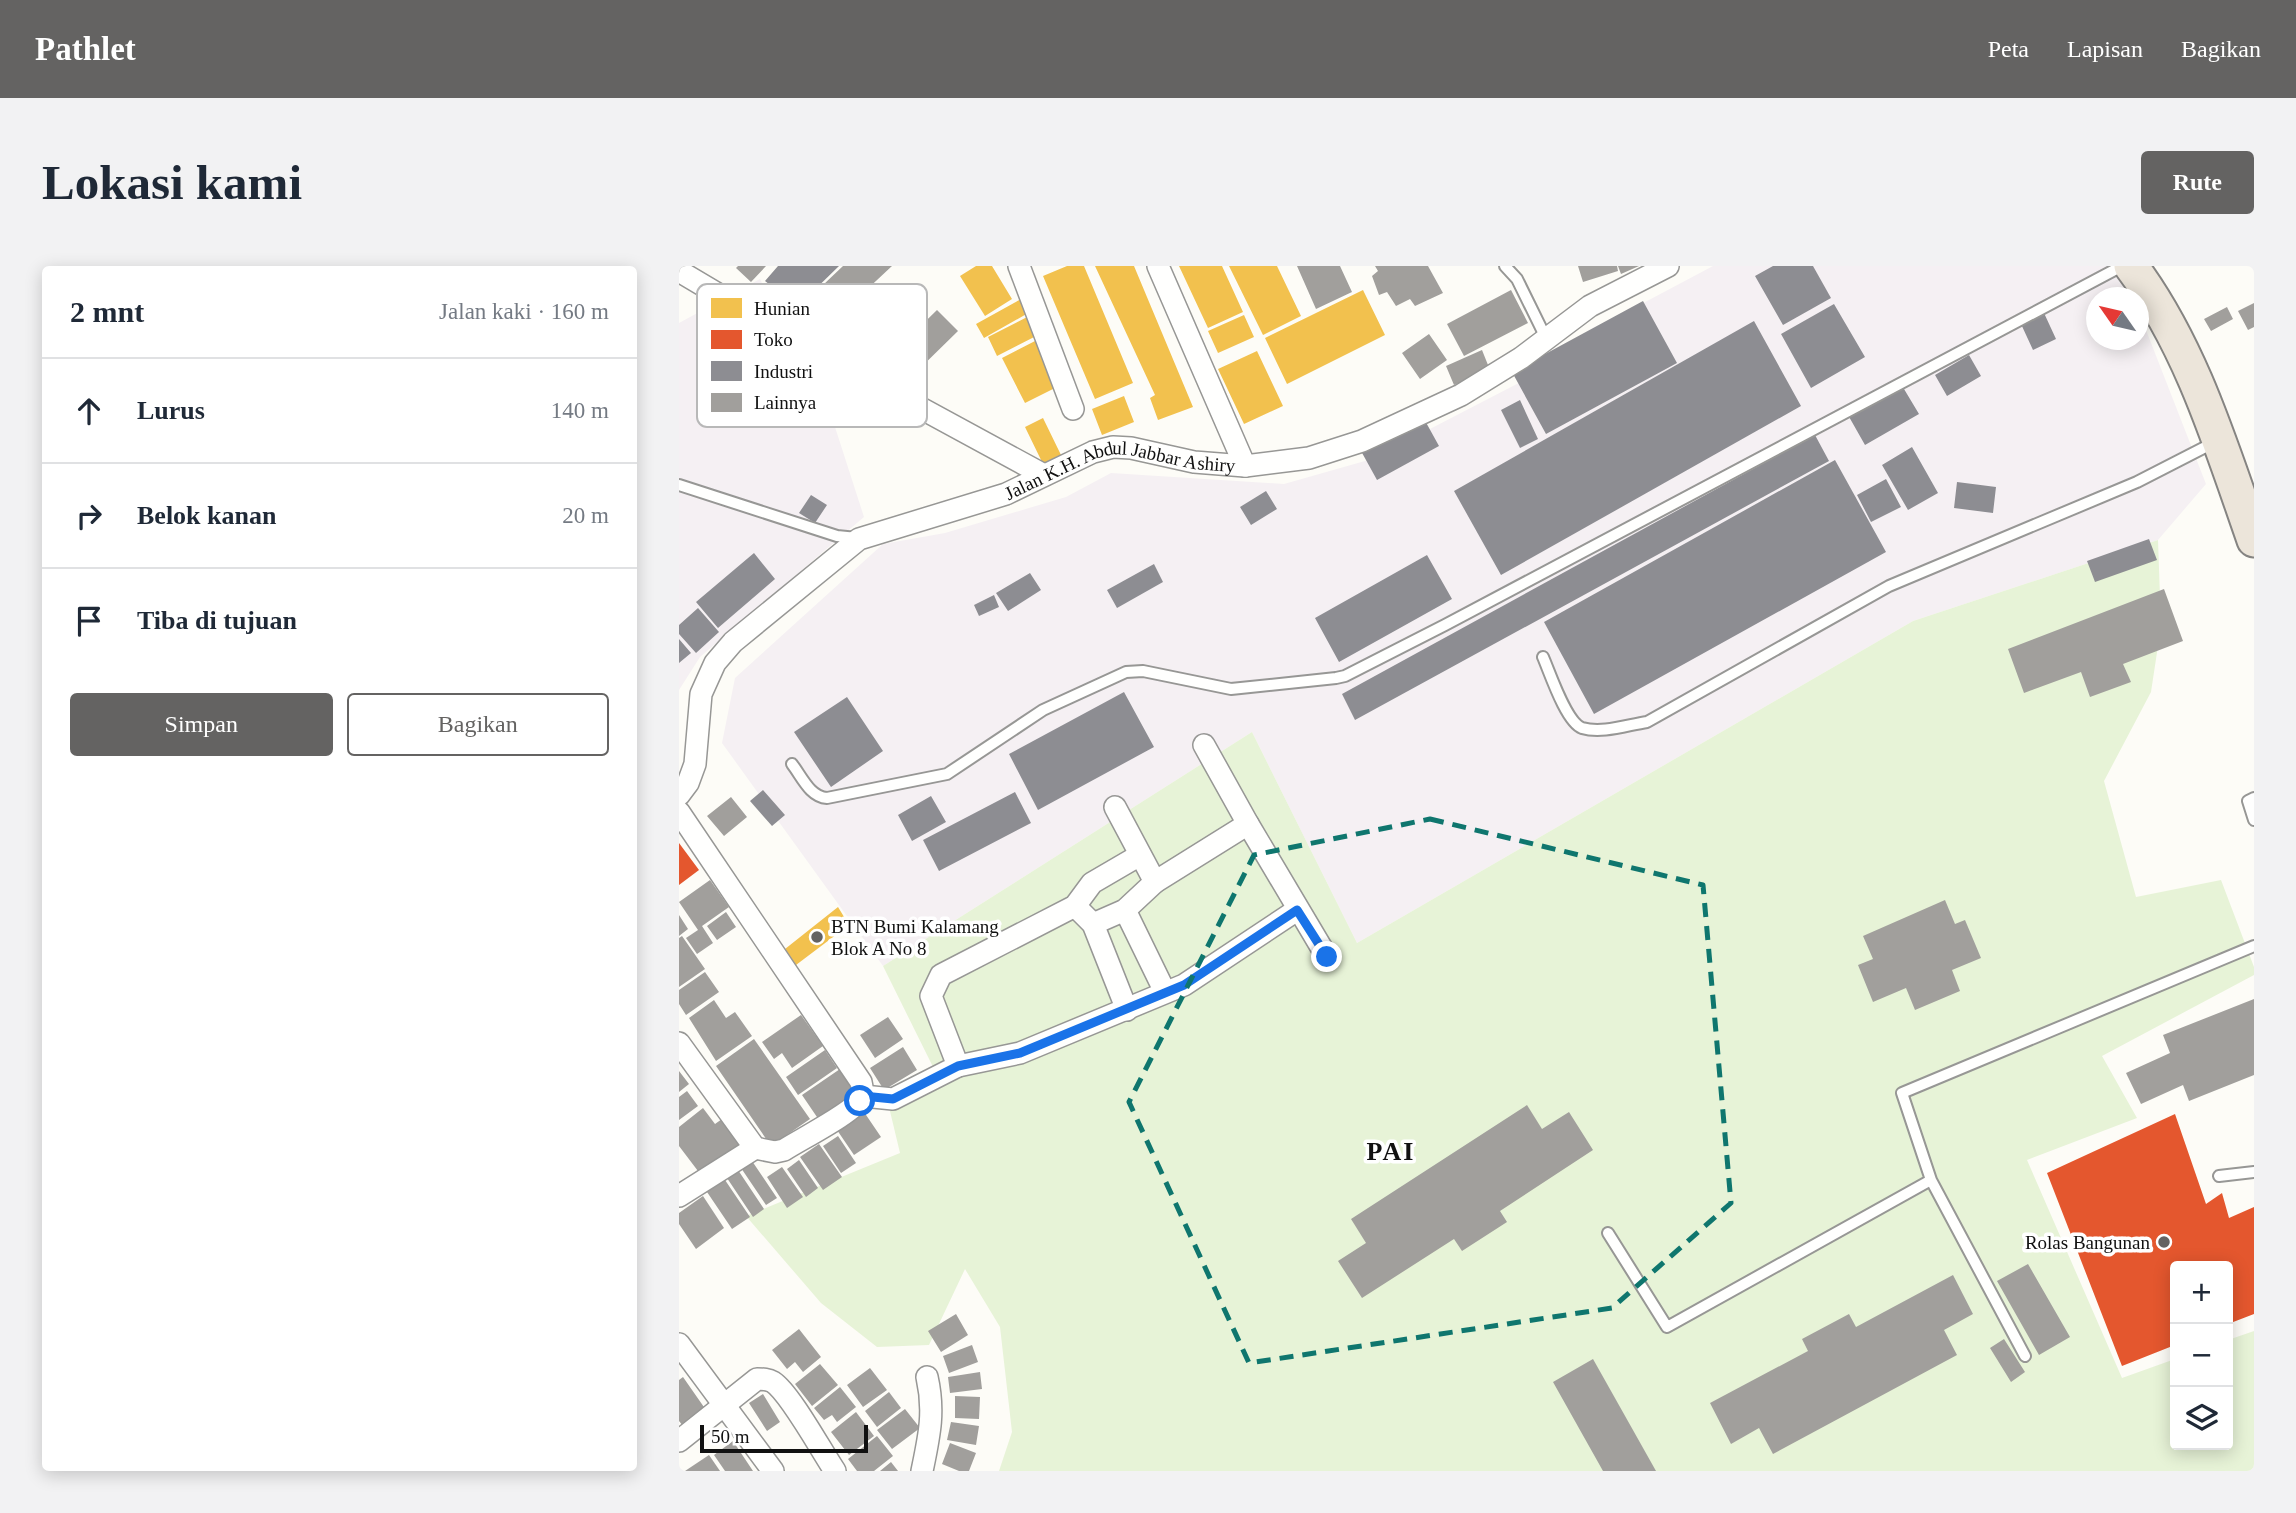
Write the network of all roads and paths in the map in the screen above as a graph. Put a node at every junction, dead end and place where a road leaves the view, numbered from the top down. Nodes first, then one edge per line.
1 (1019, 266) edge
2 (1158, 266) edge
3 (1505, 266) edge
4 (1668, 266) edge
5 (2122, 266) edge
6 (2131, 266) edge
7 (679, 271) edge
8 (701, 284) edge
9 (1546, 338) junction
10 (1073, 409) dead end
11 (927, 411) edge
12 (2218, 440) junction
13 (1245, 466) junction
14 (1044, 475) junction
15 (679, 485) edge
16 (859, 538) junction
17 (2254, 540) edge
18 (1543, 657) dead end
19 (1203, 745) dead end
20 (792, 764) dead end
21 (679, 796) edge
22 (2254, 798) edge
23 (1115, 807) dead end
24 (679, 812) edge
25 (2254, 820) edge
26 (1248, 824) junction
27 (1140, 855) junction
28 (1155, 882) junction
29 (1075, 906) junction
30 (1297, 910) junction
31 (1125, 911) junction
32 (1093, 924) junction
33 (2254, 946) edge
34 (1327, 957) dead end
35 (1165, 992) junction
36 (1127, 1010) junction
37 (679, 1044) edge
38 (958, 1066) junction
39 (863, 1096) junction
40 (755, 1148) junction
41 (2254, 1172) edge
42 (2219, 1176) dead end
43 (1931, 1181) junction
44 (679, 1196) edge
45 (1608, 1233) dead end
46 (679, 1344) edge
47 (2025, 1356) dead end
48 (927, 1377) dead end
49 (725, 1405) junction
50 (679, 1441) edge
51 (773, 1471) edge
52 (835, 1471) edge
53 (922, 1471) edge

1 - 10 street
2 - 13 street
3 - 9 lane
4 - 9 street, Jalan K.H. Abdul Jabbar Ashiry
5 - 20 lane
6 - 12 highway
7 - 8 street
9 - 13 street, Jalan K.H. Abdul Jabbar Ashiry
11 - 14 street
12 - 17 highway
12 - 18 lane
13 - 14 street, Jalan K.H. Abdul Jabbar Ashiry
14 - 16 street, Jalan K.H. Abdul Jabbar Ashiry
15 - 16 lane
16 - 21 street, Jalan K.H. Abdul Jabbar Ashiry
19 - 26 street
22 - 25 lane
23 - 27 street
24 - 39 street
26 - 28 street
26 - 30 street
27 - 28 street
27 - 29 street
28 - 31 street
29 - 32 street
29 - 38 street
30 - 34 street
30 - 35 street
31 - 32 street
31 - 35 street
32 - 36 street
33 - 43 lane
35 - 36 street
36 - 38 street
37 - 40 street
38 - 39 street
39 - 40 street
40 - 44 street
41 - 42 lane
43 - 45 lane
43 - 47 lane
46 - 49 street
48 - 53 street
49 - 50 street
49 - 51 street
49 - 52 street

